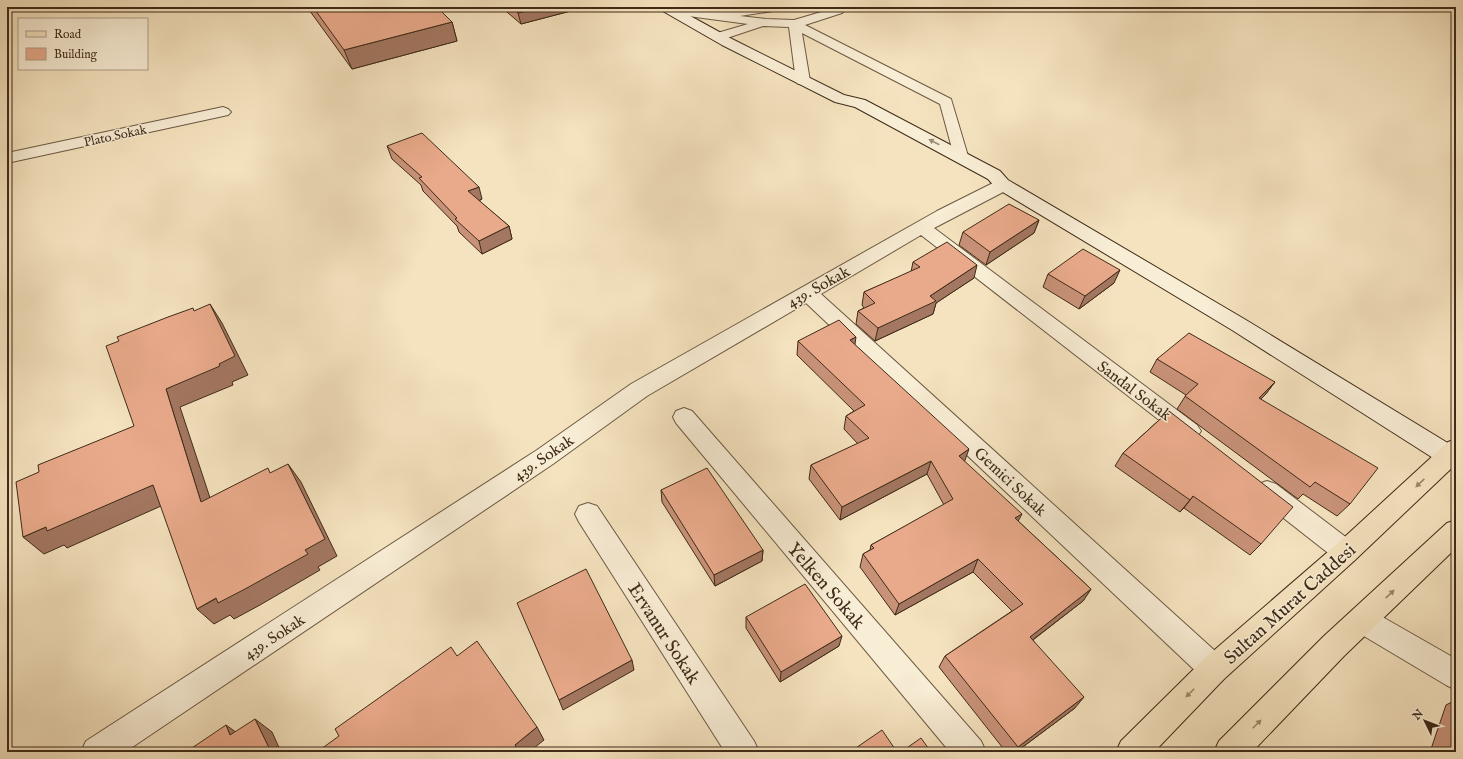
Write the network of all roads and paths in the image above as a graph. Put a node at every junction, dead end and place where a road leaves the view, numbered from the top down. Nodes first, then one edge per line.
1 (779, 7) edge
2 (839, 8) edge
3 (669, 9) edge
4 (702, 14) junction
5 (766, 23) junction
6 (795, 24) junction
7 (718, 37) junction
8 (803, 81) junction
9 (840, 99) junction
10 (222, 112) dead end
11 (961, 156) junction
12 (7, 158) edge
13 (1003, 185) junction
14 (923, 228) junction
15 (807, 292) junction
16 (684, 417) dead end
17 (1207, 446) edge
18 (1454, 455) edge
19 (1252, 479) edge
20 (588, 514) dead end
21 (1456, 531) edge
22 (1346, 552) junction
23 (1362, 620) junction
24 (1214, 670) junction
25 (1456, 675) edge
26 (97, 752) edge
27 (743, 752) edge
28 (970, 752) edge
29 (1132, 752) edge
30 (1230, 752) edge

1 - 4 lane
2 - 6 lane
3 - 4 lane
3 - 7 street
4 - 5 lane
5 - 6 lane
5 - 7 lane
6 - 8 lane
6 - 11 lane
7 - 8 street
8 - 9 street
11 -> 9 street
9 - 13 street
10 - 12 street, Plato Sokak
11 - 13 street
13 - 14 street, 439. Sokak
13 - 18 street
14 - 15 street, 439. Sokak
14 - 17 street, Sandal Sokak
15 - 24 street, Gemici Sokak
15 - 26 street, 439. Sokak
16 - 28 street, Yelken Sokak
18 -> 22 main road, Sultan Murat Caddesi
19 - 22 street
20 - 27 street, Ervanur Sokak
23 -> 21 main road
22 - 24 main road, Sultan Murat Caddesi
23 - 25 street
30 -> 23 main road
24 -> 29 main road, Sultan Murat Caddesi

